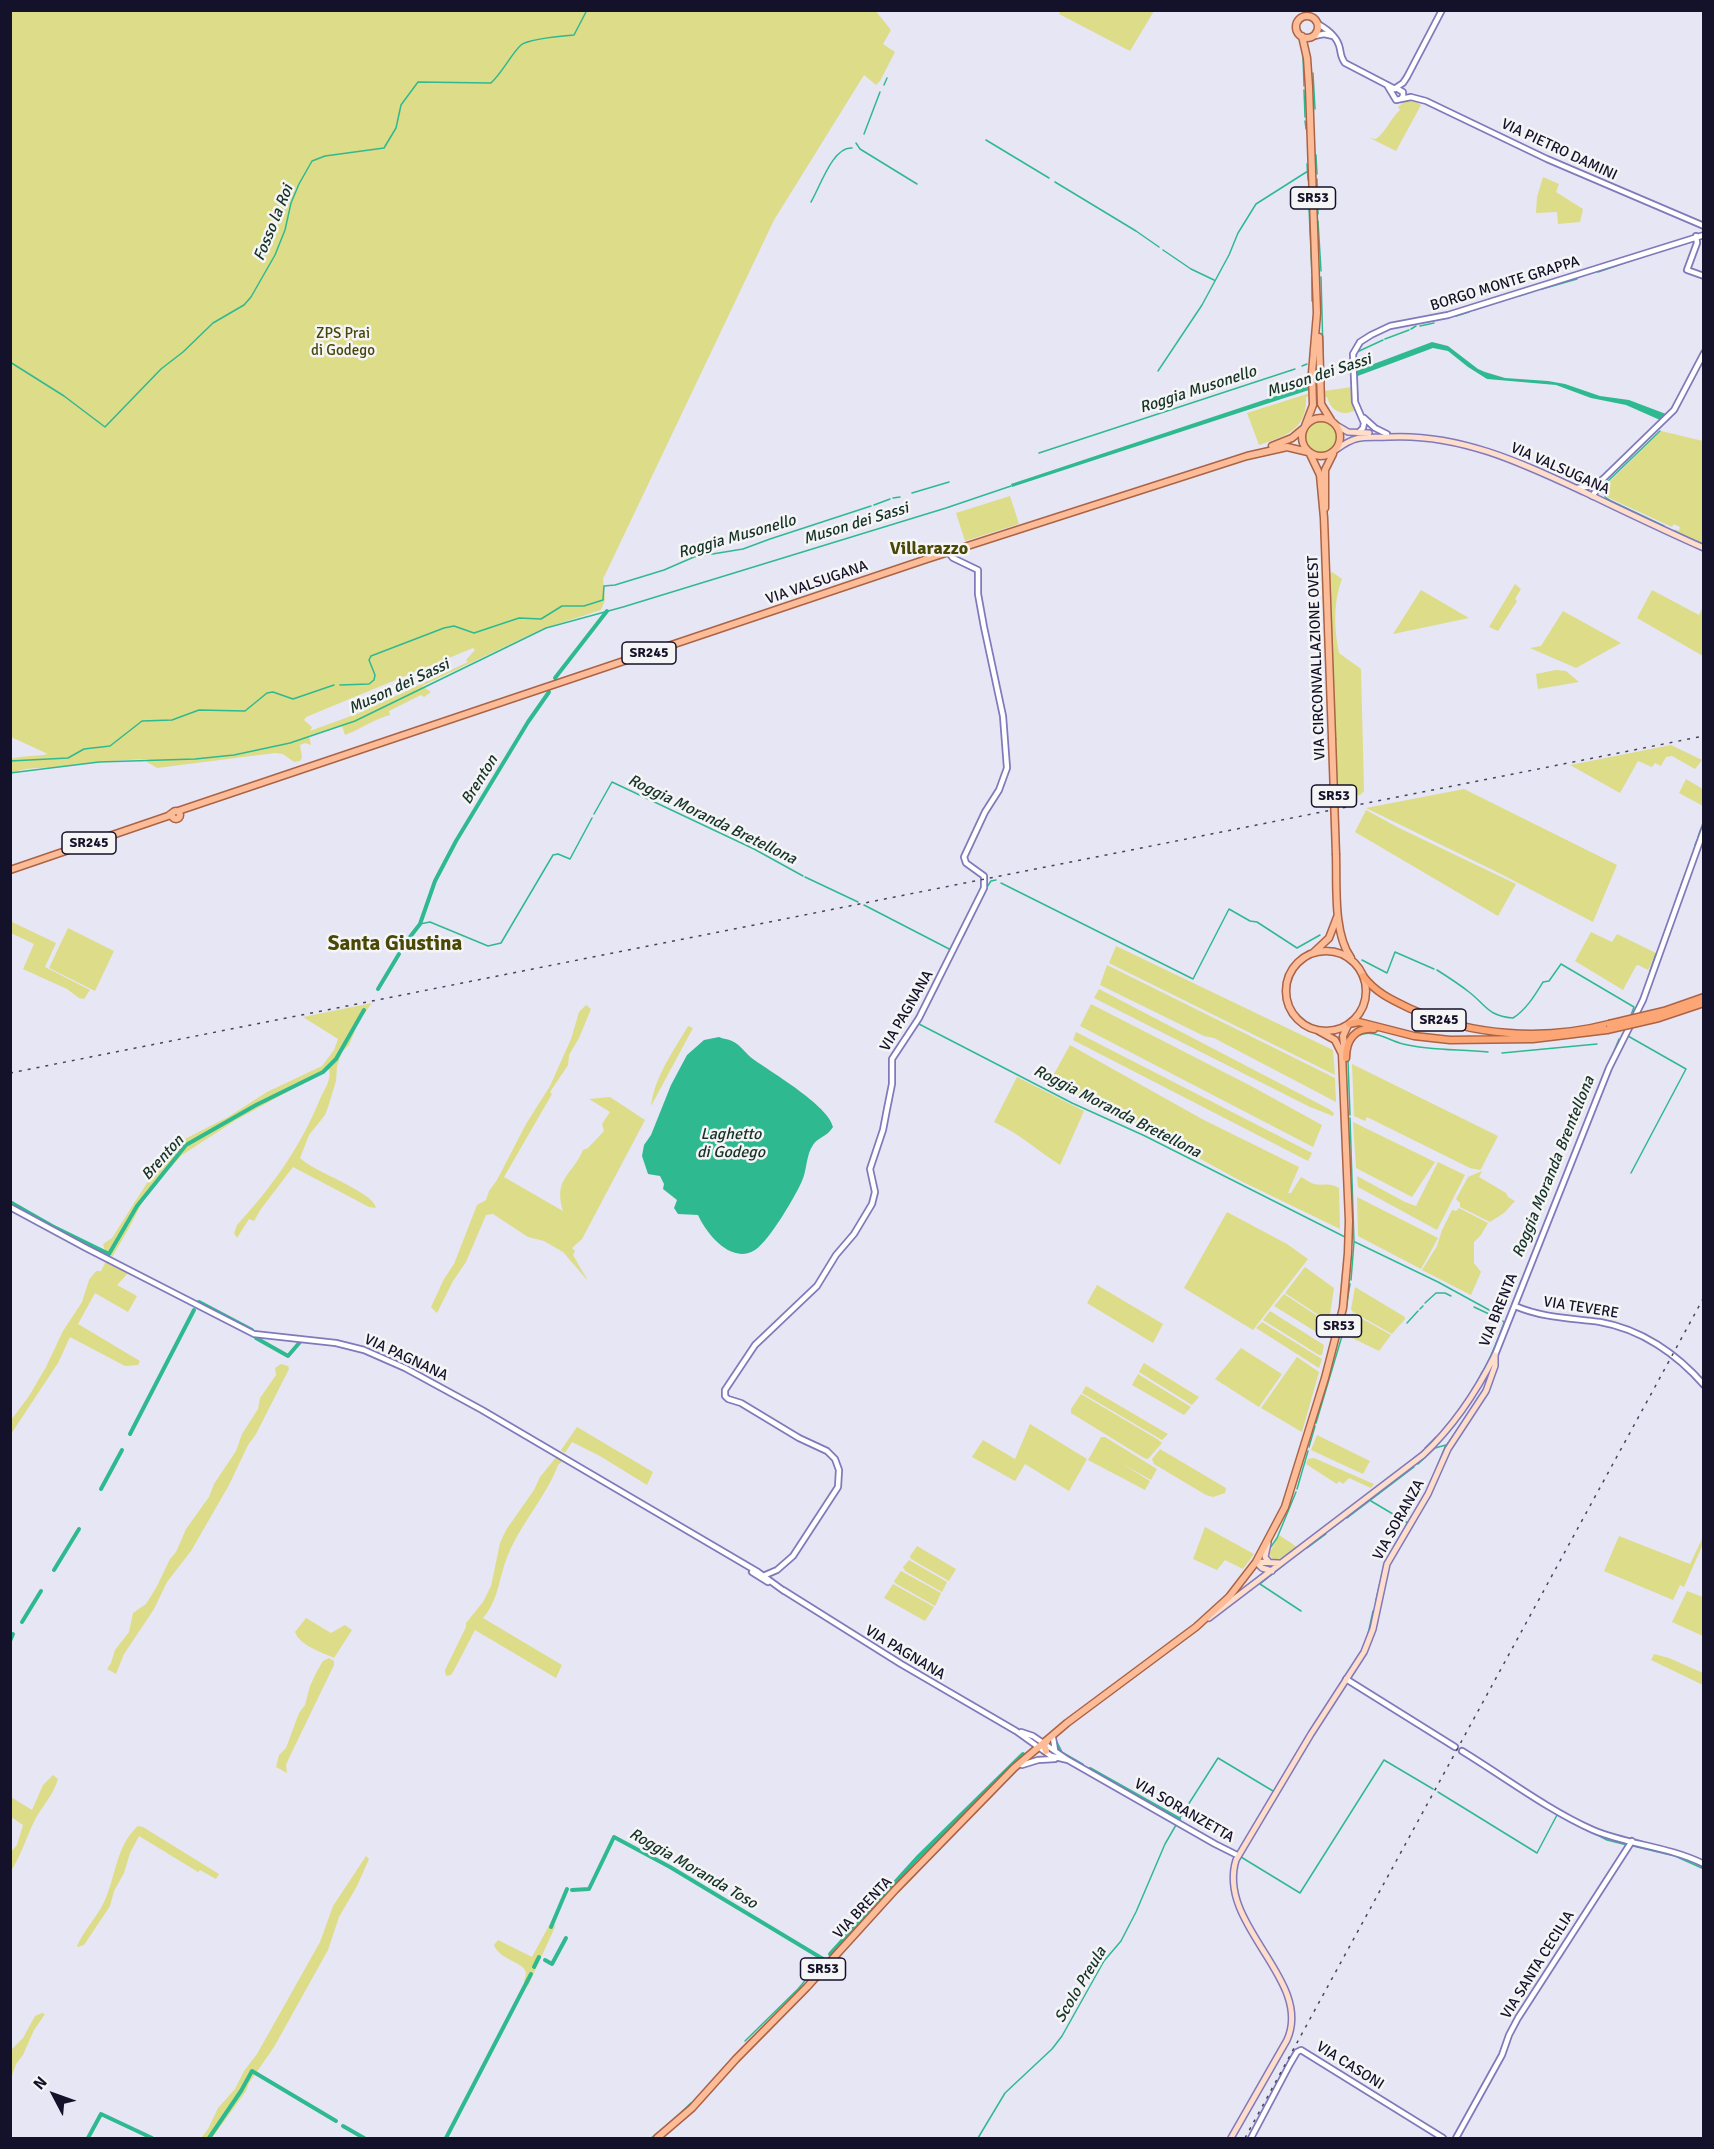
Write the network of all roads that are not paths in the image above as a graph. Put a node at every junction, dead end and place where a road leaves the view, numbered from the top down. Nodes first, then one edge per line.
1 (1301, 10) edge
2 (1442, 10) edge
3 (1311, 14) edge
4 (1299, 20) junction
5 (1318, 24) junction
6 (1302, 36) junction
7 (1313, 36) junction
8 (1333, 36) junction
9 (1307, 58) junction
10 (1404, 82) junction
11 (1387, 86) junction
12 (1396, 88) junction
13 (1403, 91) junction
14 (1392, 95) junction
15 (1410, 97) junction
16 (1401, 99) junction
17 (1703, 231) edge
18 (1696, 237) junction
19 (1704, 276) edge
20 (1704, 352) edge
21 (1316, 392) junction
22 (1360, 414) junction
23 (1335, 424) junction
24 (1370, 424) junction
25 (1305, 427) junction
26 (1358, 433) junction
27 (1368, 433) junction
28 (1387, 434) junction
29 (1400, 436) junction
30 (1353, 438) junction
31 (1335, 450) junction
32 (1309, 453) junction
33 (1247, 456) junction
34 (1603, 479) junction
35 (1593, 486) junction
36 (1600, 486) junction
37 (1575, 488) junction
38 (1591, 495) junction
39 (1605, 502) junction
40 (1324, 518) junction
41 (1704, 548) edge
42 (948, 552) junction
43 (465, 715) joint
44 (1704, 830) edge
45 (10, 870) edge
46 (1338, 905) junction
47 (1309, 956) junction
48 (1355, 964) junction
49 (1363, 976) junction
50 (1704, 997) edge
51 (1704, 1003) edge
52 (1349, 1024) junction
53 (1608, 1027) junction
54 (1317, 1030) junction
55 (1428, 1038) junction
56 (1346, 1058) junction
57 (1345, 1098) junction
58 (10, 1207) edge
59 (1515, 1306) junction
60 (1494, 1355) junction
61 (1704, 1385) edge
62 (1268, 1543) junction
63 (1256, 1562) junction
64 (1284, 1562) junction
65 (740, 1563) junction
66 (1270, 1564) junction
67 (1272, 1571) junction
68 (768, 1578) junction
69 (1196, 1627) junction
70 (1346, 1679) junction
71 (1088, 1708) junction
72 (1016, 1731) junction
73 (1053, 1738) junction
74 (1029, 1741) junction
75 (1041, 1746) junction
76 (1455, 1747) dead end
77 (1055, 1750) junction
78 (1462, 1751) dead end
79 (1030, 1754) junction
80 (1058, 1759) junction
81 (1068, 1760) junction
82 (1022, 1765) junction
83 (1016, 1771) junction
84 (987, 1797) junction
85 (1632, 1841) junction
86 (1237, 1855) junction
87 (1704, 1864) edge
88 (657, 2139) edge
89 (1231, 2139) edge
90 (1251, 2139) edge
91 (1443, 2139) edge
92 (1456, 2139) edge

1 - 4 main road, VIA CIRCONVALLAZIONE OVEST / SR53
2 - 10 street
3 - 4 main road
3 - 5 main road
4 - 6 main road, VIA CIRCONVALLAZIONE OVEST / SR53
5 - 7 main road, VIA CIRCONVALLAZIONE OVEST / SR53
5 - 8 street
6 - 7 main road
6 - 9 main road, VIA CIRCONVALLAZIONE OVEST / SR53
7 - 8 street
7 - 9 main road, VIA CIRCONVALLAZIONE OVEST / SR53
8 - 11 street
9 - 21 main road, VIA CIRCONVALLAZIONE OVEST / SR53
10 - 12 street
10 - 13 street
11 - 12 street
11 - 14 street
12 - 13 street
12 - 14 street
13 - 15 street
13 - 16 street
14 - 16 street
15 - 16 street
15 - 17 street, VIA PIETRO DAMINI
17 - 18 street, BORGO MONTE GRAPPA
18 - 19 street
18 - 22 street, BORGO MONTE GRAPPA
20 - 34 street
21 - 23 main road, VIA CIRCONVALLAZIONE OVEST / SR53
21 - 25 main road, VIA CIRCONVALLAZIONE OVEST / SR53
22 - 24 street
22 - 26 street
23 - 25 main road
23 - 26 main road, VIA VALSUGANA
23 - 31 main road, VIA CIRCONVALLAZIONE OVEST / SR53
24 - 27 street
24 - 28 street
25 - 32 main road, VIA CIRCONVALLAZIONE OVEST / SR53
25 - 33 main road, VIA VALSUGANA / SR245
26 - 27 main road, VIA VALSUGANA
27 - 28 main road, VIA VALSUGANA
27 - 30 street
28 - 29 main road, VIA VALSUGANA
29 - 30 main road, VIA VALSUGANA
29 - 37 main road, VIA VALSUGANA
30 - 31 main road
31 - 32 main road
31 - 40 main road, VIA CIRCONVALLAZIONE OVEST / SR53
32 - 33 main road, VIA VALSUGANA / SR245
32 - 40 main road, VIA CIRCONVALLAZIONE OVEST / SR53
33 - 42 main road, VIA VALSUGANA / SR245
34 - 35 street
34 - 36 street
35 - 37 street
35 - 38 street
36 - 38 street
36 - 39 street
37 - 38 main road, VIA VALSUGANA
38 - 39 main road, VIA VALSUGANA
39 - 41 main road, VIA VALSUGANA
40 - 46 main road, VIA CIRCONVALLAZIONE OVEST / SR53, bridge
42 - 43 main road, VIA VALSUGANA / SR245
42 - 68 street, VIA PAGNANA
43 - 45 main road, SR245 / SR245
44 - 59 street, VIA BRENTA
46 - 47 main road, VIA CIRCONVALLAZIONE OVEST / SR53
46 - 48 main road, VIA CIRCONVALLAZIONE OVEST / SR53
47 - 48 main road
47 - 54 main road, VIA CIRCONVALLAZIONE OVEST / SR53
48 - 49 main road, VIA CIRCONVALLAZIONE OVEST / SR53
49 - 52 main road, VIA CIRCONVALLAZIONE OVEST
49 - 53 highway, SR245
50 - 53 highway, SR245, bridge
51 - 53 highway, SR245, bridge
52 - 54 main road
52 - 55 highway, SR245
52 - 56 main road, VIA CIRCONVALLAZIONE OVEST
53 - 55 highway, SR245
54 - 57 main road, VIA CIRCONVALLAZIONE OVEST / SR53
55 - 56 highway, SR245
56 - 57 main road, VIA CIRCONVALLAZIONE OVEST
57 - 62 main road, VIA CIRCONVALLAZIONE OVEST / SR53
58 - 65 street, VIA PAGNANA
59 - 60 street, VIA BRENTA
59 - 61 street, VIA TEVERE
60 - 64 main road, VIA BRENTA
60 - 70 main road, VIA SORANZA
62 - 63 main road, VIA CIRCONVALLAZIONE OVEST / SR53
62 - 66 main road
63 - 66 main road, VIA BRENTA
63 - 67 main road
63 - 69 main road, VIA CIRCONVALLAZIONE OVEST / SR53
64 - 66 main road, VIA BRENTA
64 - 67 main road, VIA BRENTA
65 - 68 street, VIA PAGNANA
65 - 68 street, VIA PAGNANA
67 - 69 main road, VIA BRENTA
68 - 72 street, VIA PAGNANA
69 - 71 main road, VIA BRENTA / SR53
70 - 76 street
70 - 86 main road, VIA SORANZA
71 - 73 main road, VIA BRENTA / SR53
71 - 75 main road, VIA BRENTA / SR53
72 - 74 street, VIA PAGNANA
72 - 75 street, VIA PAGNANA
73 - 75 main road, VIA BRENTA / SR53
73 - 77 street
74 - 75 street, VIA PAGNANA
74 - 79 street
75 - 77 street, VIA SORANZETTA
75 - 79 main road, VIA BRENTA / SR53
75 - 80 street, VIA SORANZETTA
75 - 82 main road, VIA BRENTA / SR53
75 - 83 main road
77 - 81 street, VIA SORANZETTA
78 - 85 street
79 - 84 main road, VIA BRENTA / SR53
80 - 81 street, VIA SORANZETTA
80 - 82 street
81 - 86 street, VIA SORANZETTA
82 - 83 main road, VIA BRENTA / SR53
83 - 84 main road, VIA BRENTA / SR53
84 - 88 main road, VIA BRENTA / SR53
85 - 87 street
85 - 92 street, VIA SANTA CECILIA
86 - 89 main road, VIA SORANZETTA
90 - 91 street, VIA CASONI

